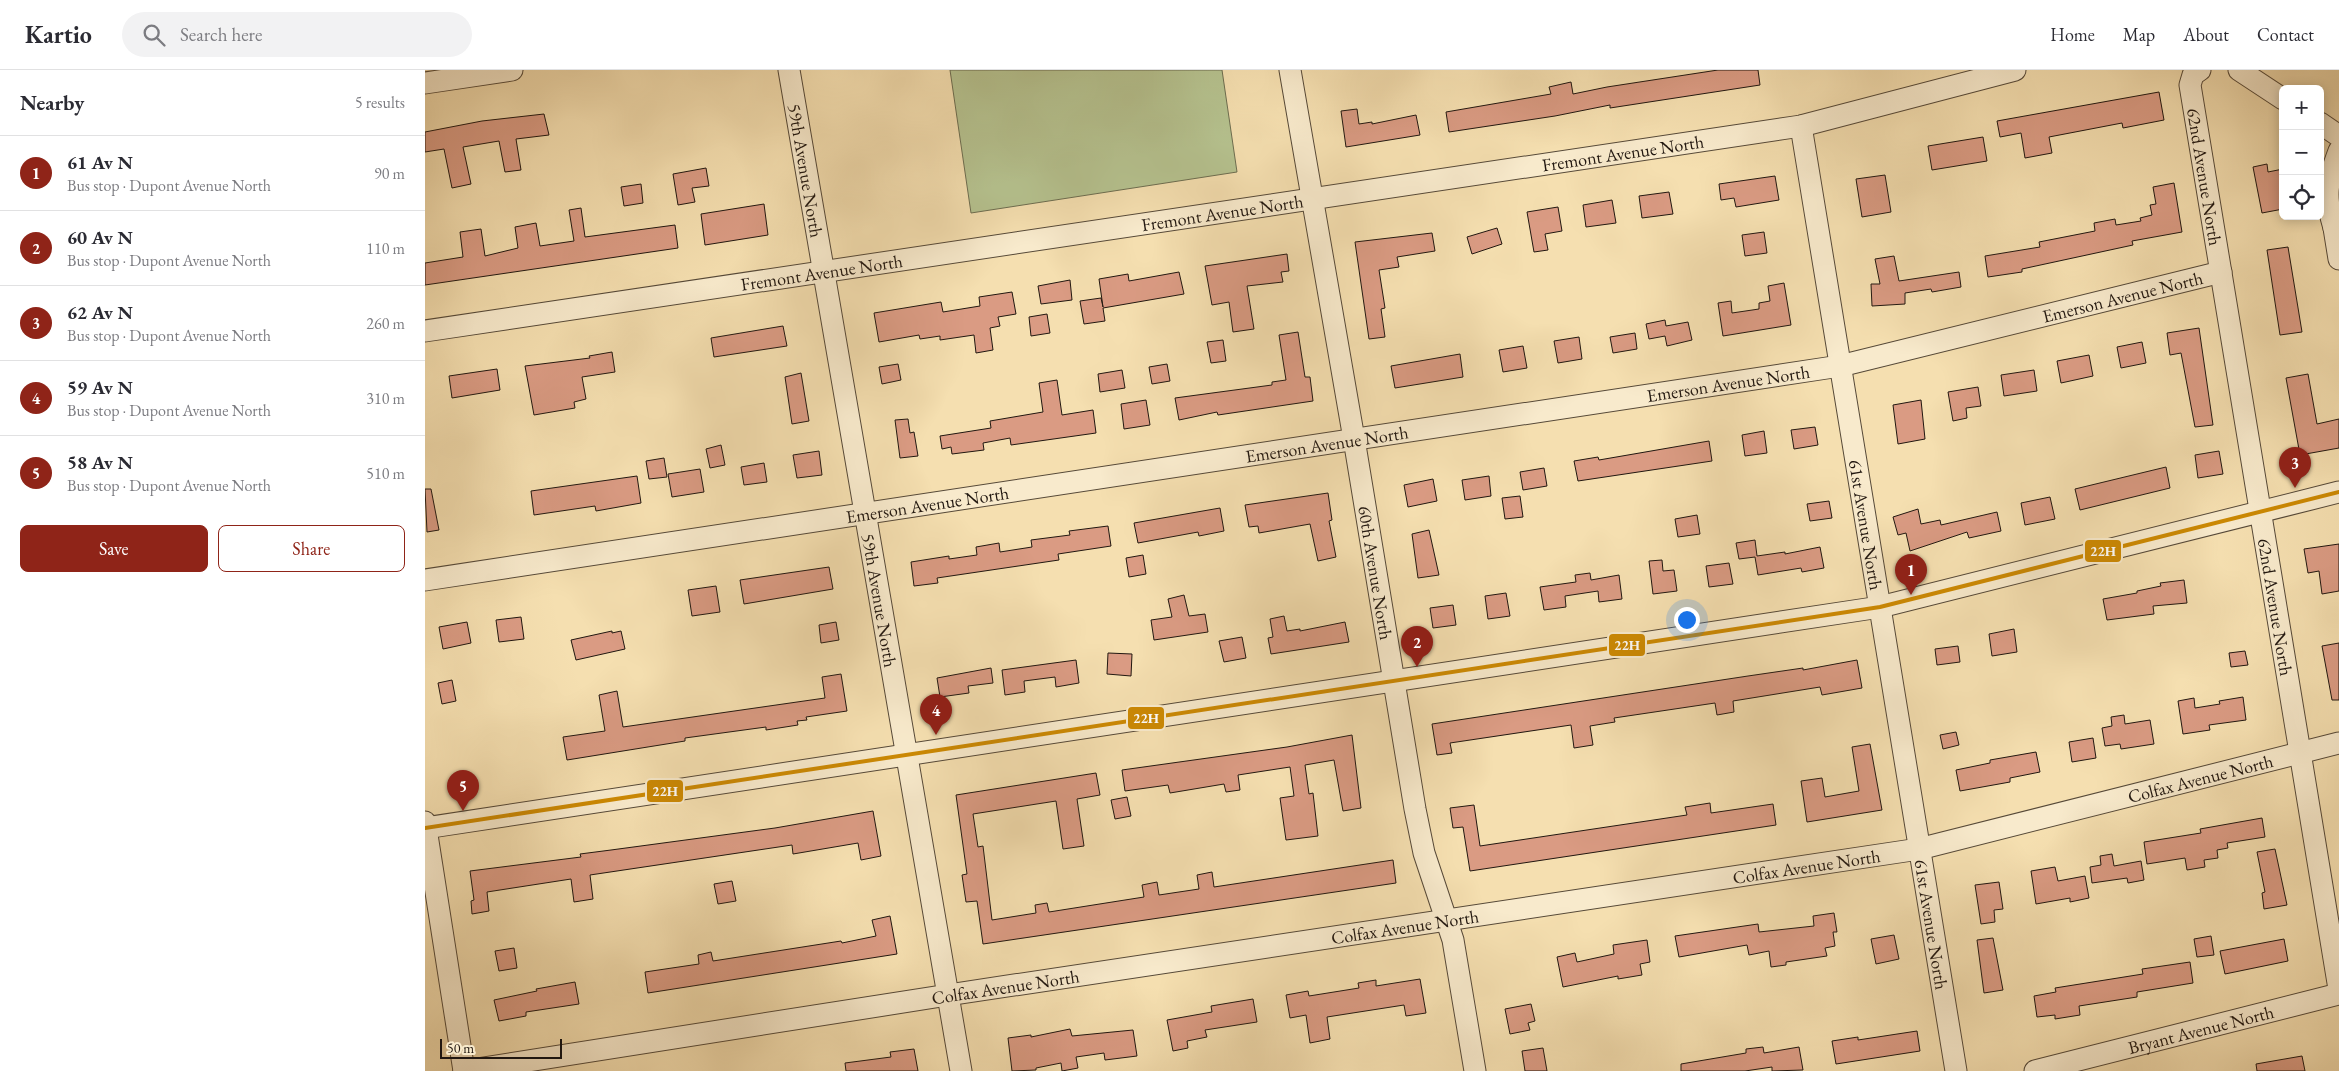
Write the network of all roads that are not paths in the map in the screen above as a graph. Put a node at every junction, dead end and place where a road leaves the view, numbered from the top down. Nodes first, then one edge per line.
1 (512, 70) edge
2 (789, 70) edge
3 (1290, 70) edge
4 (2015, 70) edge
5 (2239, 70) edge
6 (2196, 72) edge
7 (425, 83) edge
8 (2279, 96) edge
9 (1801, 126) junction
10 (2324, 126) edge
11 (2339, 136) edge
12 (2339, 152) edge
13 (1312, 198) junction
14 (2337, 226) edge
15 (2339, 259) edge
16 (824, 271) junction
17 (2221, 272) junction
18 (425, 331) edge
19 (1840, 366) junction
20 (1354, 439) junction
21 (2339, 492) edge
22 (865, 512) junction
23 (2262, 512) junction
24 (425, 580) edge
25 (1880, 607) junction
26 (1393, 681) junction
27 (2339, 743) edge
28 (2301, 752) junction
29 (908, 754) junction
30 (425, 826) edge
31 (1919, 849) junction
32 (1447, 922) junction
33 (2339, 989) edge
34 (2339, 994) edge
35 (948, 995) junction
36 (464, 1071) edge
37 (961, 1071) edge
38 (1475, 1071) edge
39 (1956, 1071) edge
40 (2035, 1071) edge

1 - 7 street
2 - 16 street, 59th Avenue North
3 - 13 street, 60th Avenue North
4 - 9 street, Fremont Avenue North
5 - 8 street
6 - 17 street, 62nd Avenue North
9 - 13 street, Fremont Avenue North
9 - 19 street, 61st Avenue North
10 - 11 street
12 - 14 street
13 - 16 street, Fremont Avenue North
13 - 20 street, 60th Avenue North
14 - 15 street
16 - 18 street, Fremont Avenue North
16 - 22 street, 59th Avenue North
17 - 19 street, Emerson Avenue North
17 - 23 street, 62nd Avenue North
19 - 20 street, Emerson Avenue North
19 - 25 street, 61st Avenue North
20 - 22 street, Emerson Avenue North
20 - 26 street, 60th Avenue North
21 - 23 street
22 - 24 street, Emerson Avenue North
22 - 29 street, 59th Avenue North
23 - 25 street
23 - 28 street, 62nd Avenue North
25 - 26 street
25 - 31 street, 61st Avenue North
26 - 29 street
26 - 32 street, 60th Avenue North
27 - 28 street, Colfax Avenue North
28 - 31 street, Colfax Avenue North
28 - 33 street, 62nd Avenue North
29 - 30 street
29 - 35 street, 59th Avenue North
30 - 36 street
31 - 32 street, Colfax Avenue North
31 - 39 street, 61st Avenue North
32 - 35 street, Colfax Avenue North
32 - 38 street, 60th Avenue North
34 - 40 street, Bryant Avenue North
35 - 36 street, Colfax Avenue North
35 - 37 street, 59th Avenue North

